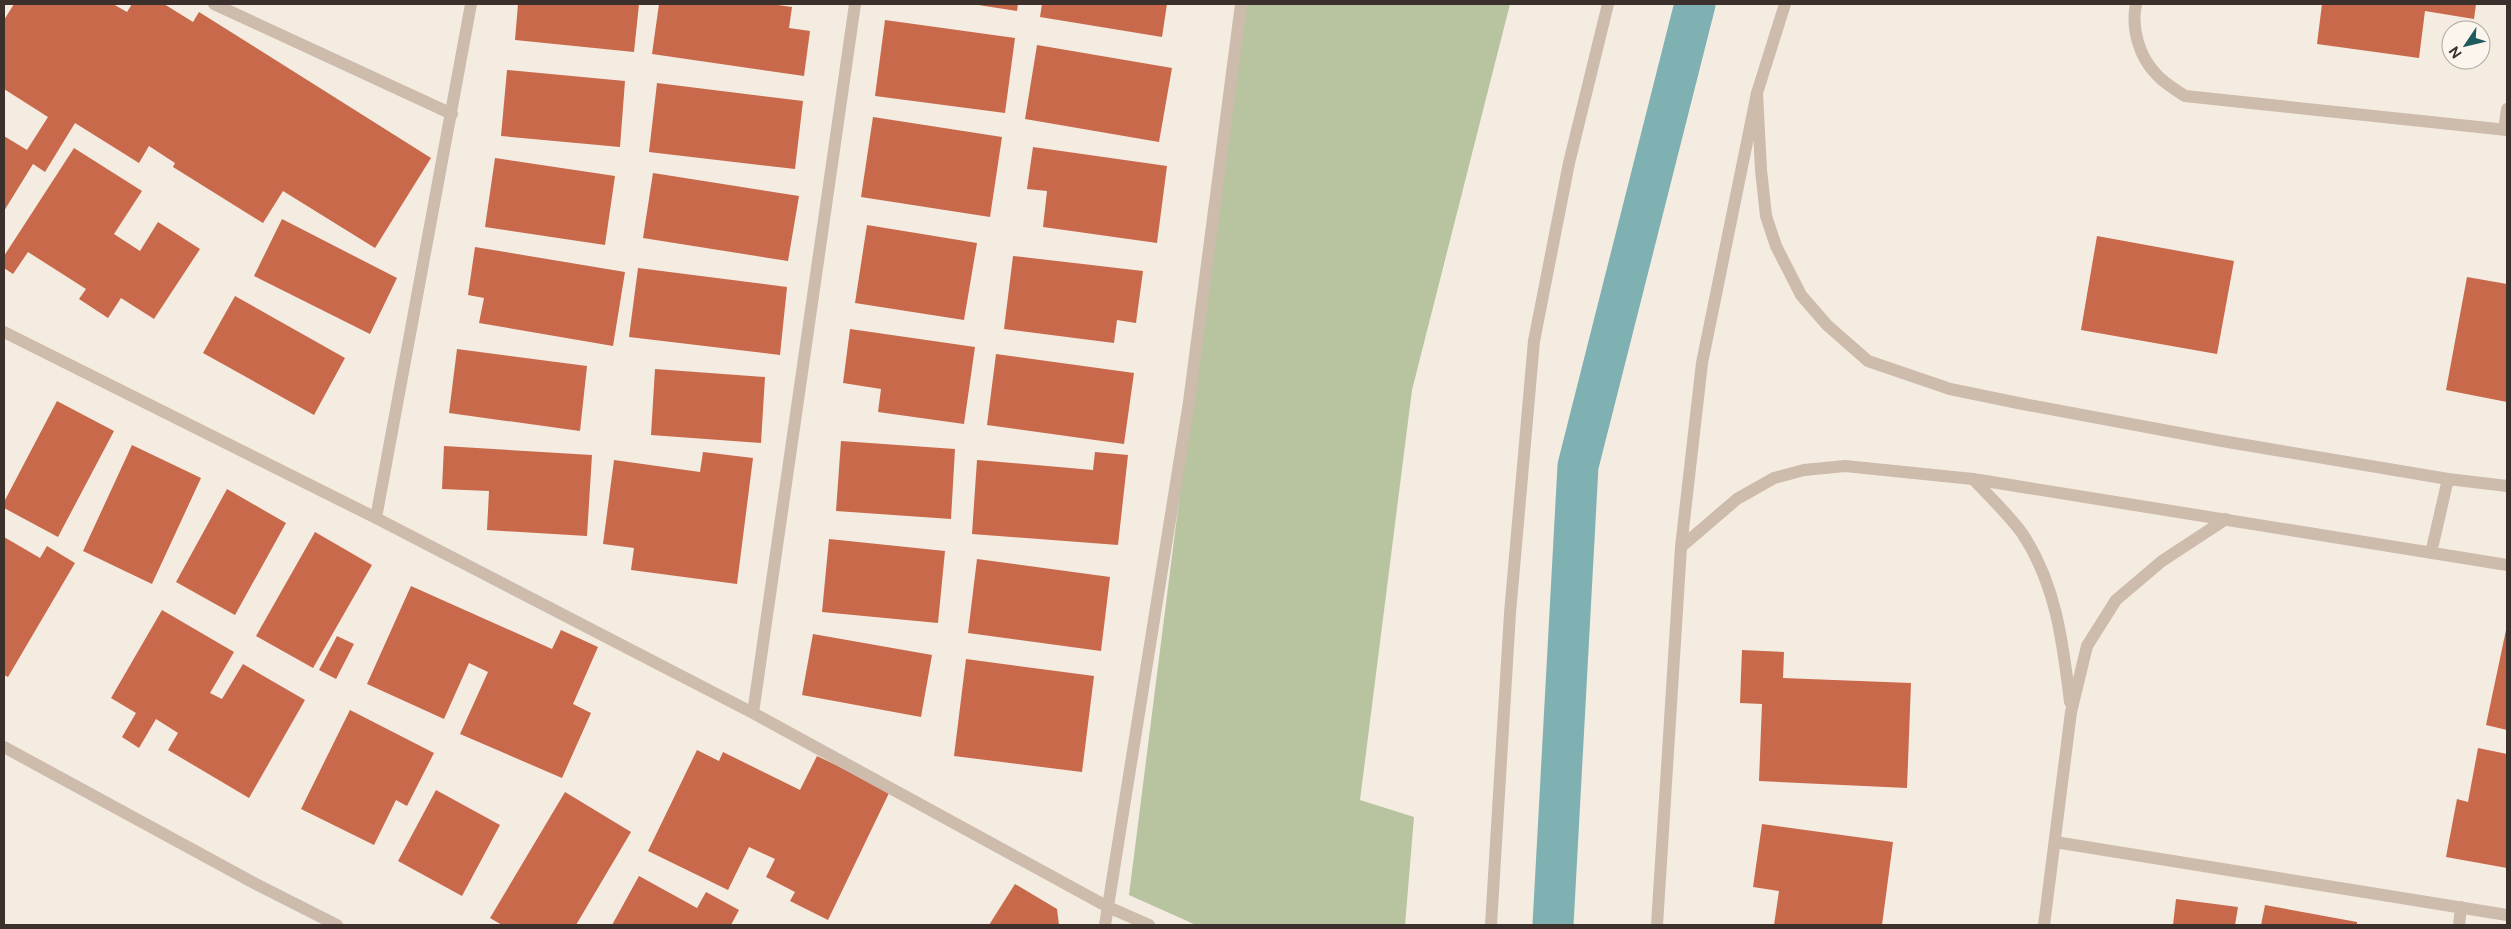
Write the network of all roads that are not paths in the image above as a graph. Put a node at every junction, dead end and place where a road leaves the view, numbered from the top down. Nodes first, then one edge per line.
1 (214, 4) edge
2 (471, 4) edge
3 (855, 4) edge
4 (1242, 4) edge
5 (1608, 4) edge
6 (1785, 4) edge
7 (2136, 4) edge
8 (1757, 93) junction
9 (2507, 109) edge
10 (452, 114) junction
11 (2506, 130) edge
12 (4, 332) edge
13 (1973, 479) junction
14 (2448, 480) junction
15 (2507, 486) edge
16 (376, 518) junction
17 (2226, 519) junction
18 (1681, 547) junction
19 (2431, 553) junction
20 (2507, 565) edge
21 (2071, 712) junction
22 (753, 713) junction
23 (4, 747) edge
24 (2055, 842) junction
25 (1108, 907) junction
26 (2461, 907) junction
27 (2507, 915) edge
28 (337, 925) edge
29 (1105, 925) edge
30 (1150, 925) edge
31 (1491, 925) edge
32 (1657, 925) edge
33 (2044, 925) edge
34 (2459, 925) edge

1 - 10 street
2 - 10 street
3 - 22 street
4 - 25 street
5 - 31 street
6 - 8 street
7 - 11 street
8 - 14 street
8 - 18 street
9 - 11 street
10 - 16 street
12 - 16 street
13 - 17 street
13 - 18 street
13 - 21 street
14 - 15 street
14 - 19 street
16 - 22 street
17 - 19 street
17 - 21 street
18 - 32 street
19 - 20 street
21 - 24 street
22 - 25 street
23 - 28 street
24 - 26 street
24 - 33 street
25 - 29 street
25 - 30 street
26 - 27 street
26 - 34 street

